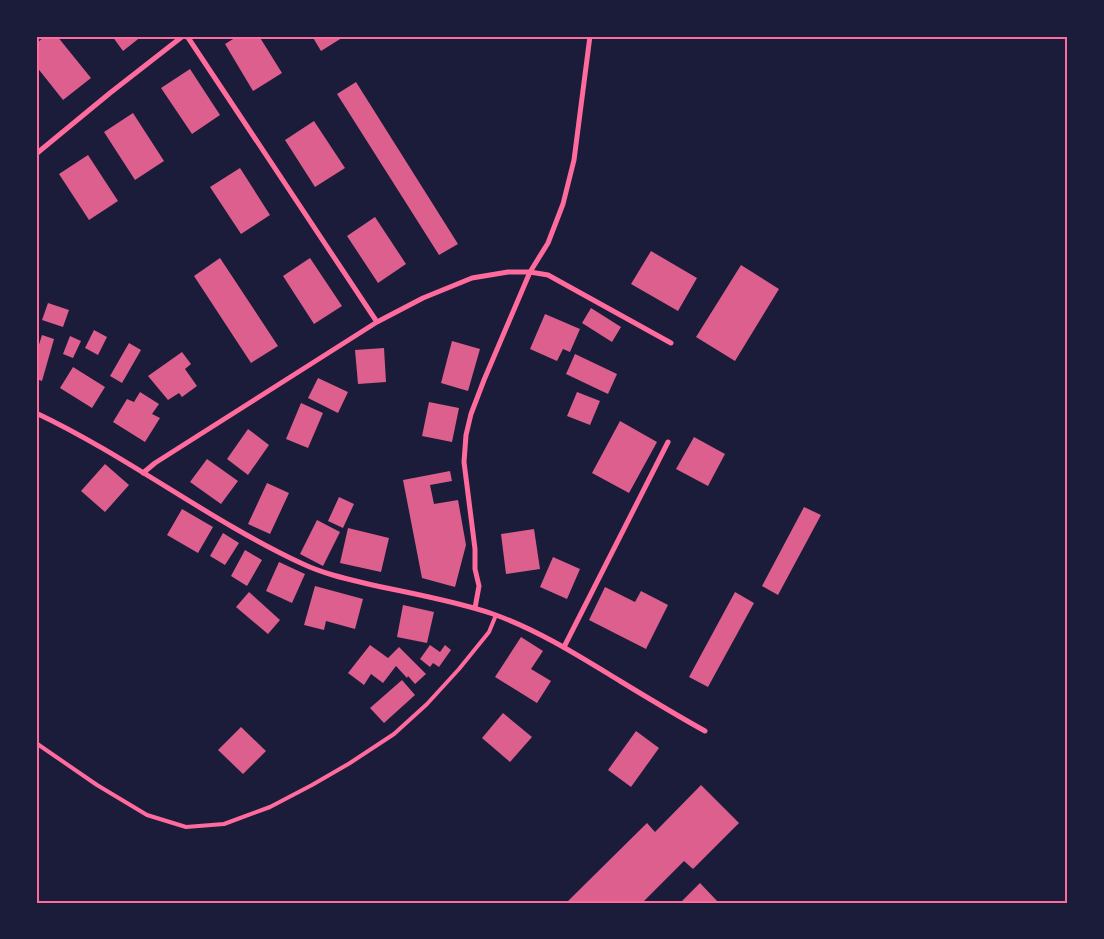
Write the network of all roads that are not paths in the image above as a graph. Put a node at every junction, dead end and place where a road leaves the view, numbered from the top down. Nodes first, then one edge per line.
1 (183, 36) edge
2 (187, 36) edge
3 (590, 36) edge
4 (36, 154) edge
5 (530, 272) junction
6 (377, 322) junction
7 (671, 343) dead end
8 (36, 413) edge
9 (668, 442) dead end
10 (143, 473) junction
11 (475, 608) junction
12 (496, 615) junction
13 (564, 647) junction
14 (705, 730) dead end
15 (36, 743) edge

1 - 4 street
2 - 6 street
3 - 5 street
5 - 6 street
5 - 7 street
5 - 11 street
6 - 10 street
8 - 10 street
9 - 13 street
10 - 11 street
11 - 12 street
12 - 13 street
12 - 15 lane
13 - 14 street

